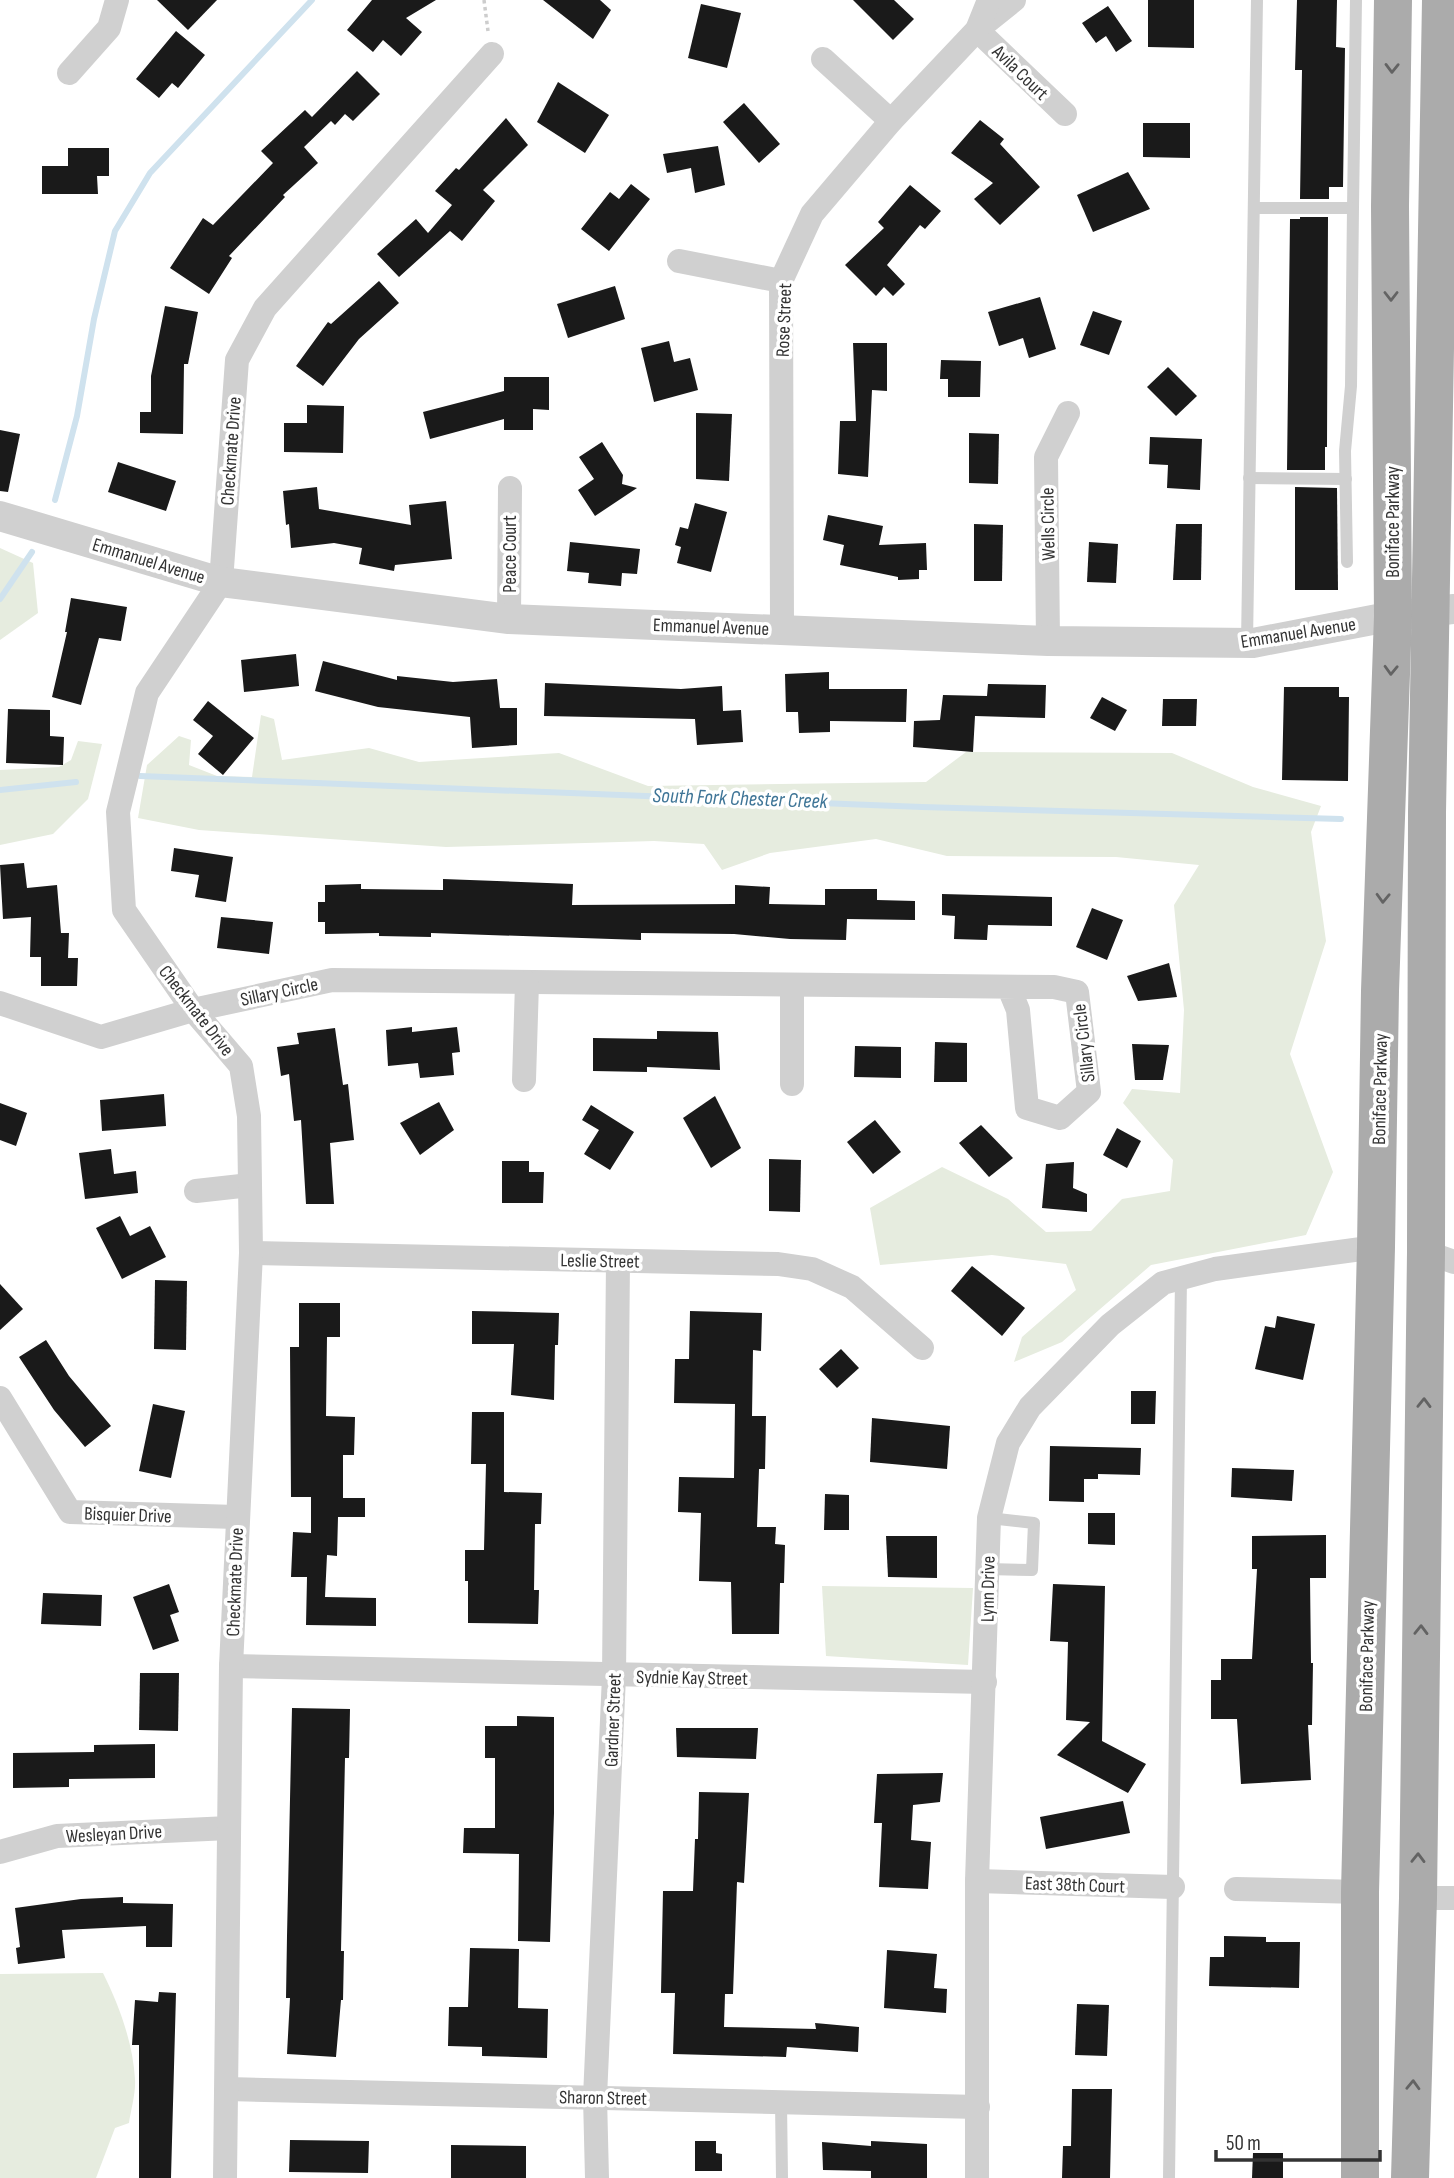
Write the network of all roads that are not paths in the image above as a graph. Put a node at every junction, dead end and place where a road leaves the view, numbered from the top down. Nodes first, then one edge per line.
1 (117, 0) edge
2 (989, 0) edge
3 (1014, 0) edge
4 (1257, 0) edge
5 (1356, 0) edge
6 (1393, 0) edge
7 (1441, 0) edge
8 (978, 30) junction
9 (492, 54) road end
10 (823, 59) dead end
11 (69, 73) dead end
12 (1065, 114) dead end
13 (891, 121) junction
14 (1254, 208) junction
15 (1353, 208) junction
16 (679, 261) dead end
17 (781, 281) junction
18 (1068, 413) dead end
19 (1249, 478) junction
20 (1346, 479) junction
21 (510, 488) dead end
22 (0, 516) edge
23 (1347, 562) dead end
24 (221, 582) junction
25 (1442, 611) edge
26 (1393, 617) junction
27 (509, 619) junction
28 (782, 628) junction
29 (1048, 641) junction
30 (1247, 643) junction
31 (527, 983) junction
32 (792, 986) junction
33 (1009, 988) junction
34 (0, 1003) edge
35 (193, 1010) junction
36 (524, 1080) dead end
37 (792, 1084) dead end
38 (250, 1185) junction
39 (196, 1191) dead end
40 (1376, 1247) junction
41 (251, 1253) junction
42 (1440, 1257) edge
43 (618, 1261) junction
44 (1181, 1278) junction
45 (922, 1348) dead end
46 (0, 1398) edge
47 (236, 1517) junction
48 (989, 1518) junction
49 (987, 1569) junction
50 (231, 1666) junction
51 (614, 1676) junction
52 (985, 1682) junction
53 (229, 1828) junction
54 (0, 1852) edge
55 (977, 1881) junction
56 (1173, 1887) junction
57 (1236, 1889) dead end
58 (1360, 1892) junction
59 (1436, 1898) edge
60 (228, 2089) junction
61 (596, 2096) junction
62 (781, 2102) junction
63 (978, 2107) junction
64 (225, 2178) edge
65 (597, 2178) edge
66 (782, 2178) edge
67 (977, 2178) edge
68 (1169, 2178) edge
69 (1360, 2178) edge
70 (1410, 2178) edge

1 - 11 street
2 - 8 street, Rose Street
3 - 8 street
4 - 14 lane
5 - 15 lane
6 -> 26 main road, Boniface Parkway
7 - 25 main road, Boniface Parkway
8 - 12 street, Avila Court
8 - 13 street, Rose Street
9 - 24 street, Checkmate Drive
10 - 13 street
13 - 17 street, Rose Street
14 - 15 lane
14 - 19 lane
15 - 20 lane
16 - 17 street
17 - 28 street, Rose Street
18 - 29 street, Wells Circle
19 - 20 lane
19 - 30 lane
20 - 23 lane
21 - 27 street, Peace Court
22 - 24 street, Emmanuel Avenue
24 - 27 street, Emmanuel Avenue
24 - 35 street, Checkmate Drive
25 - 26 street, Emmanuel Avenue
25 - 42 main road, Boniface Parkway
26 - 30 street, Emmanuel Avenue
26 -> 40 main road, Boniface Parkway
27 - 28 street, Emmanuel Avenue
28 - 29 street, Emmanuel Avenue
29 - 30 street, Emmanuel Avenue
31 - 32 street, Sillary Circle
31 - 35 street, Sillary Circle
31 - 36 street
32 - 33 street, Sillary Circle
32 - 37 street
33 - 33 street, Sillary Circle
34 - 35 street, Sillary Circle
35 - 38 street, Checkmate Drive
38 - 39 street
38 - 41 street, Checkmate Drive
40 - 44 street, Lynn Drive
40 - 58 main road, Boniface Parkway
41 - 43 street, Leslie Street
41 - 47 street, Checkmate Drive
59 -> 42 main road, Boniface Parkway
43 - 45 street, Leslie Street
43 - 51 street, Gardner Street
44 - 48 street, Lynn Drive
44 - 56 lane
46 - 47 street, Bisquier Drive
47 - 50 street, Checkmate Drive
48 - 49 street, Lynn Drive
48 - 49 lane
49 - 52 street, Lynn Drive
50 - 51 street, Sydnie Kay Street
50 - 53 street, Checkmate Drive
51 - 52 street, Sydnie Kay Street
51 - 61 street, Gardner Street
52 - 55 street, Lynn Drive
53 - 54 street, Wesleyan Drive
53 - 60 street, Checkmate Drive
55 - 56 street, East 38th Court
55 - 63 street, Lynn Drive
56 - 68 lane
57 - 58 street
58 - 69 main road, Boniface Parkway
70 -> 59 main road, Boniface Parkway
60 - 61 street, Sharon Street
60 - 64 street, Checkmate Drive
61 - 62 street, Sharon Street
61 - 65 street, Gardner Street
62 - 63 street, Sharon Street
62 - 66 lane
63 - 67 street, Lynn Drive

